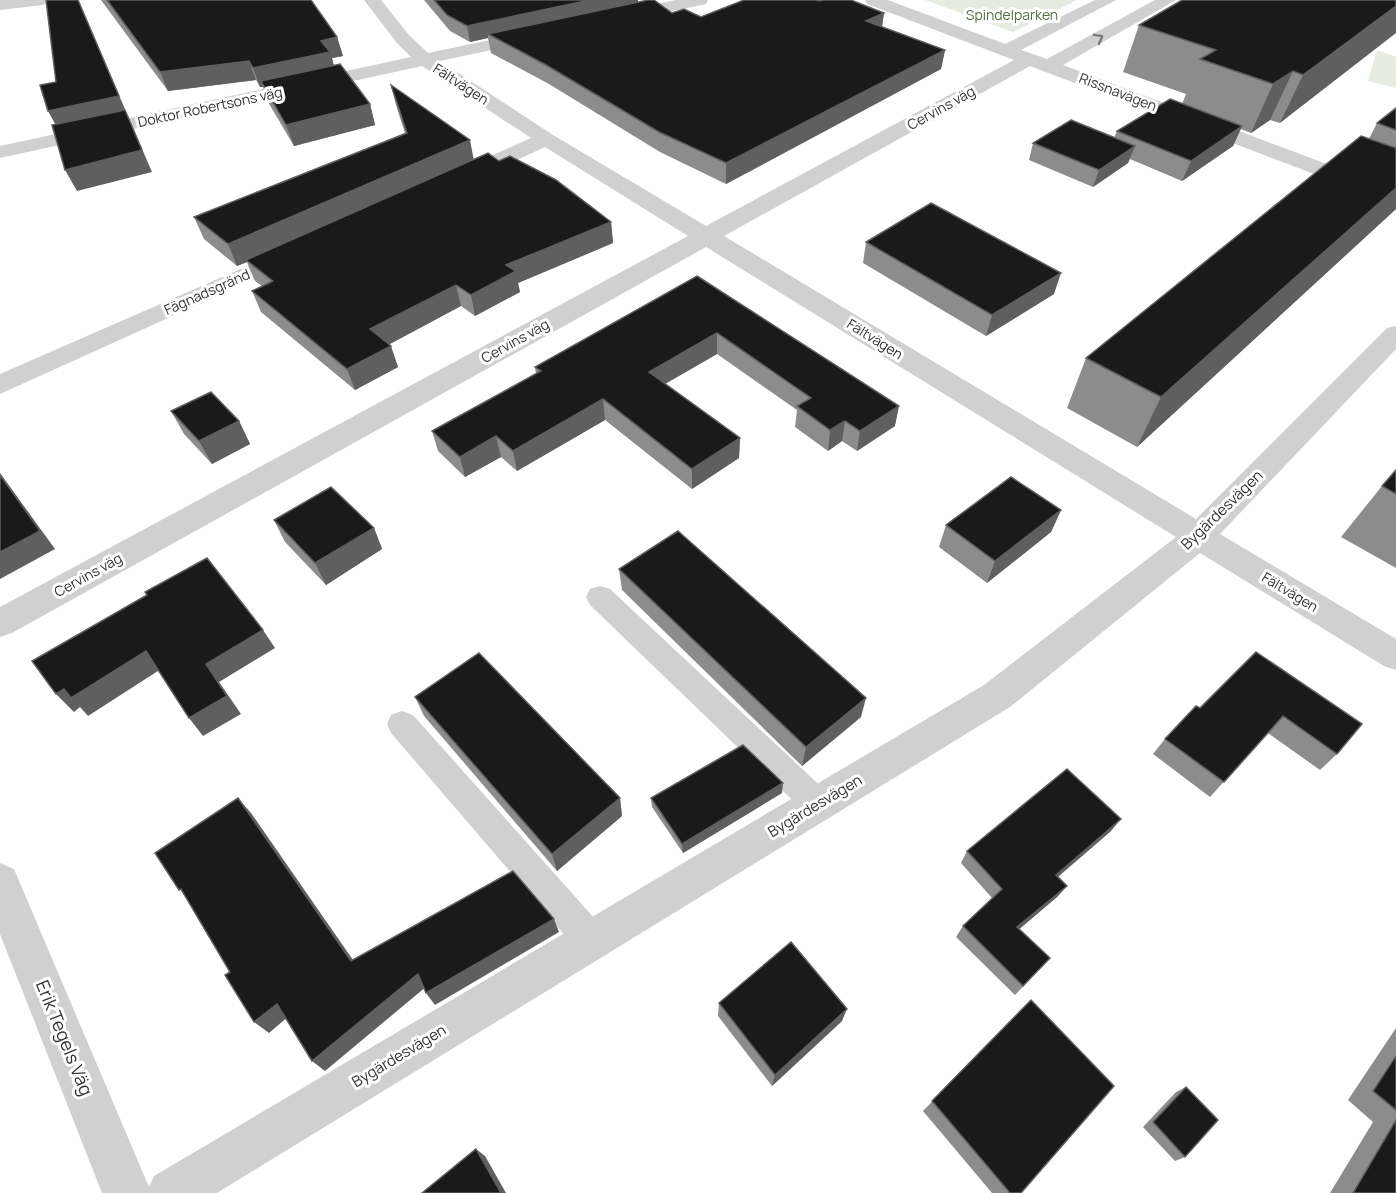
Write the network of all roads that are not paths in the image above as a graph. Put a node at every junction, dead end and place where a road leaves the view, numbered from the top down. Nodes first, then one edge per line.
1 (43, 0) edge
2 (372, 0) edge
3 (700, 0) edge
4 (873, 0) edge
5 (1107, 0) edge
6 (1168, 0) edge
7 (0, 5) edge
8 (606, 20) edge
9 (549, 33) edge
10 (1028, 58) junction
11 (424, 59) junction
12 (546, 139) junction
13 (0, 152) edge
14 (440, 187) edge
15 (1396, 198) edge
16 (706, 236) junction
17 (312, 244) edge
18 (1396, 334) edge
19 (0, 385) edge
20 (1198, 537) junction
21 (600, 597) dead end
22 (0, 623) edge
23 (1396, 656) edge
24 (402, 723) dead end
25 (818, 804) junction
26 (0, 883) edge
27 (591, 940) junction
28 (127, 1193) edge
29 (171, 1193) edge

1 - 7 street
2 - 11 street, Fältvägen
3 - 8 street
4 - 10 street, Rissnavägen
5 - 10 street, Cervins väg
10 -> 6 street, Cervins väg
9 - 11 street, Doktor Robertsons väg
10 - 15 street, Rissnavägen
10 - 16 street, Cervins väg
11 - 12 street, Fältvägen
11 - 13 street, Doktor Robertsons väg
12 - 14 street
12 - 16 street, Fältvägen
16 - 20 street, Fältvägen
16 - 22 street, Cervins väg
17 - 19 street, Fägnadsgränd
18 - 20 street, Bygärdesvägen
20 - 23 street, Fältvägen
20 - 25 street, Bygärdesvägen
21 - 25 lane
24 - 27 lane
25 - 27 street, Bygärdesvägen
26 - 28 street, Erik Tegels Väg
27 - 29 street, Bygärdesvägen

